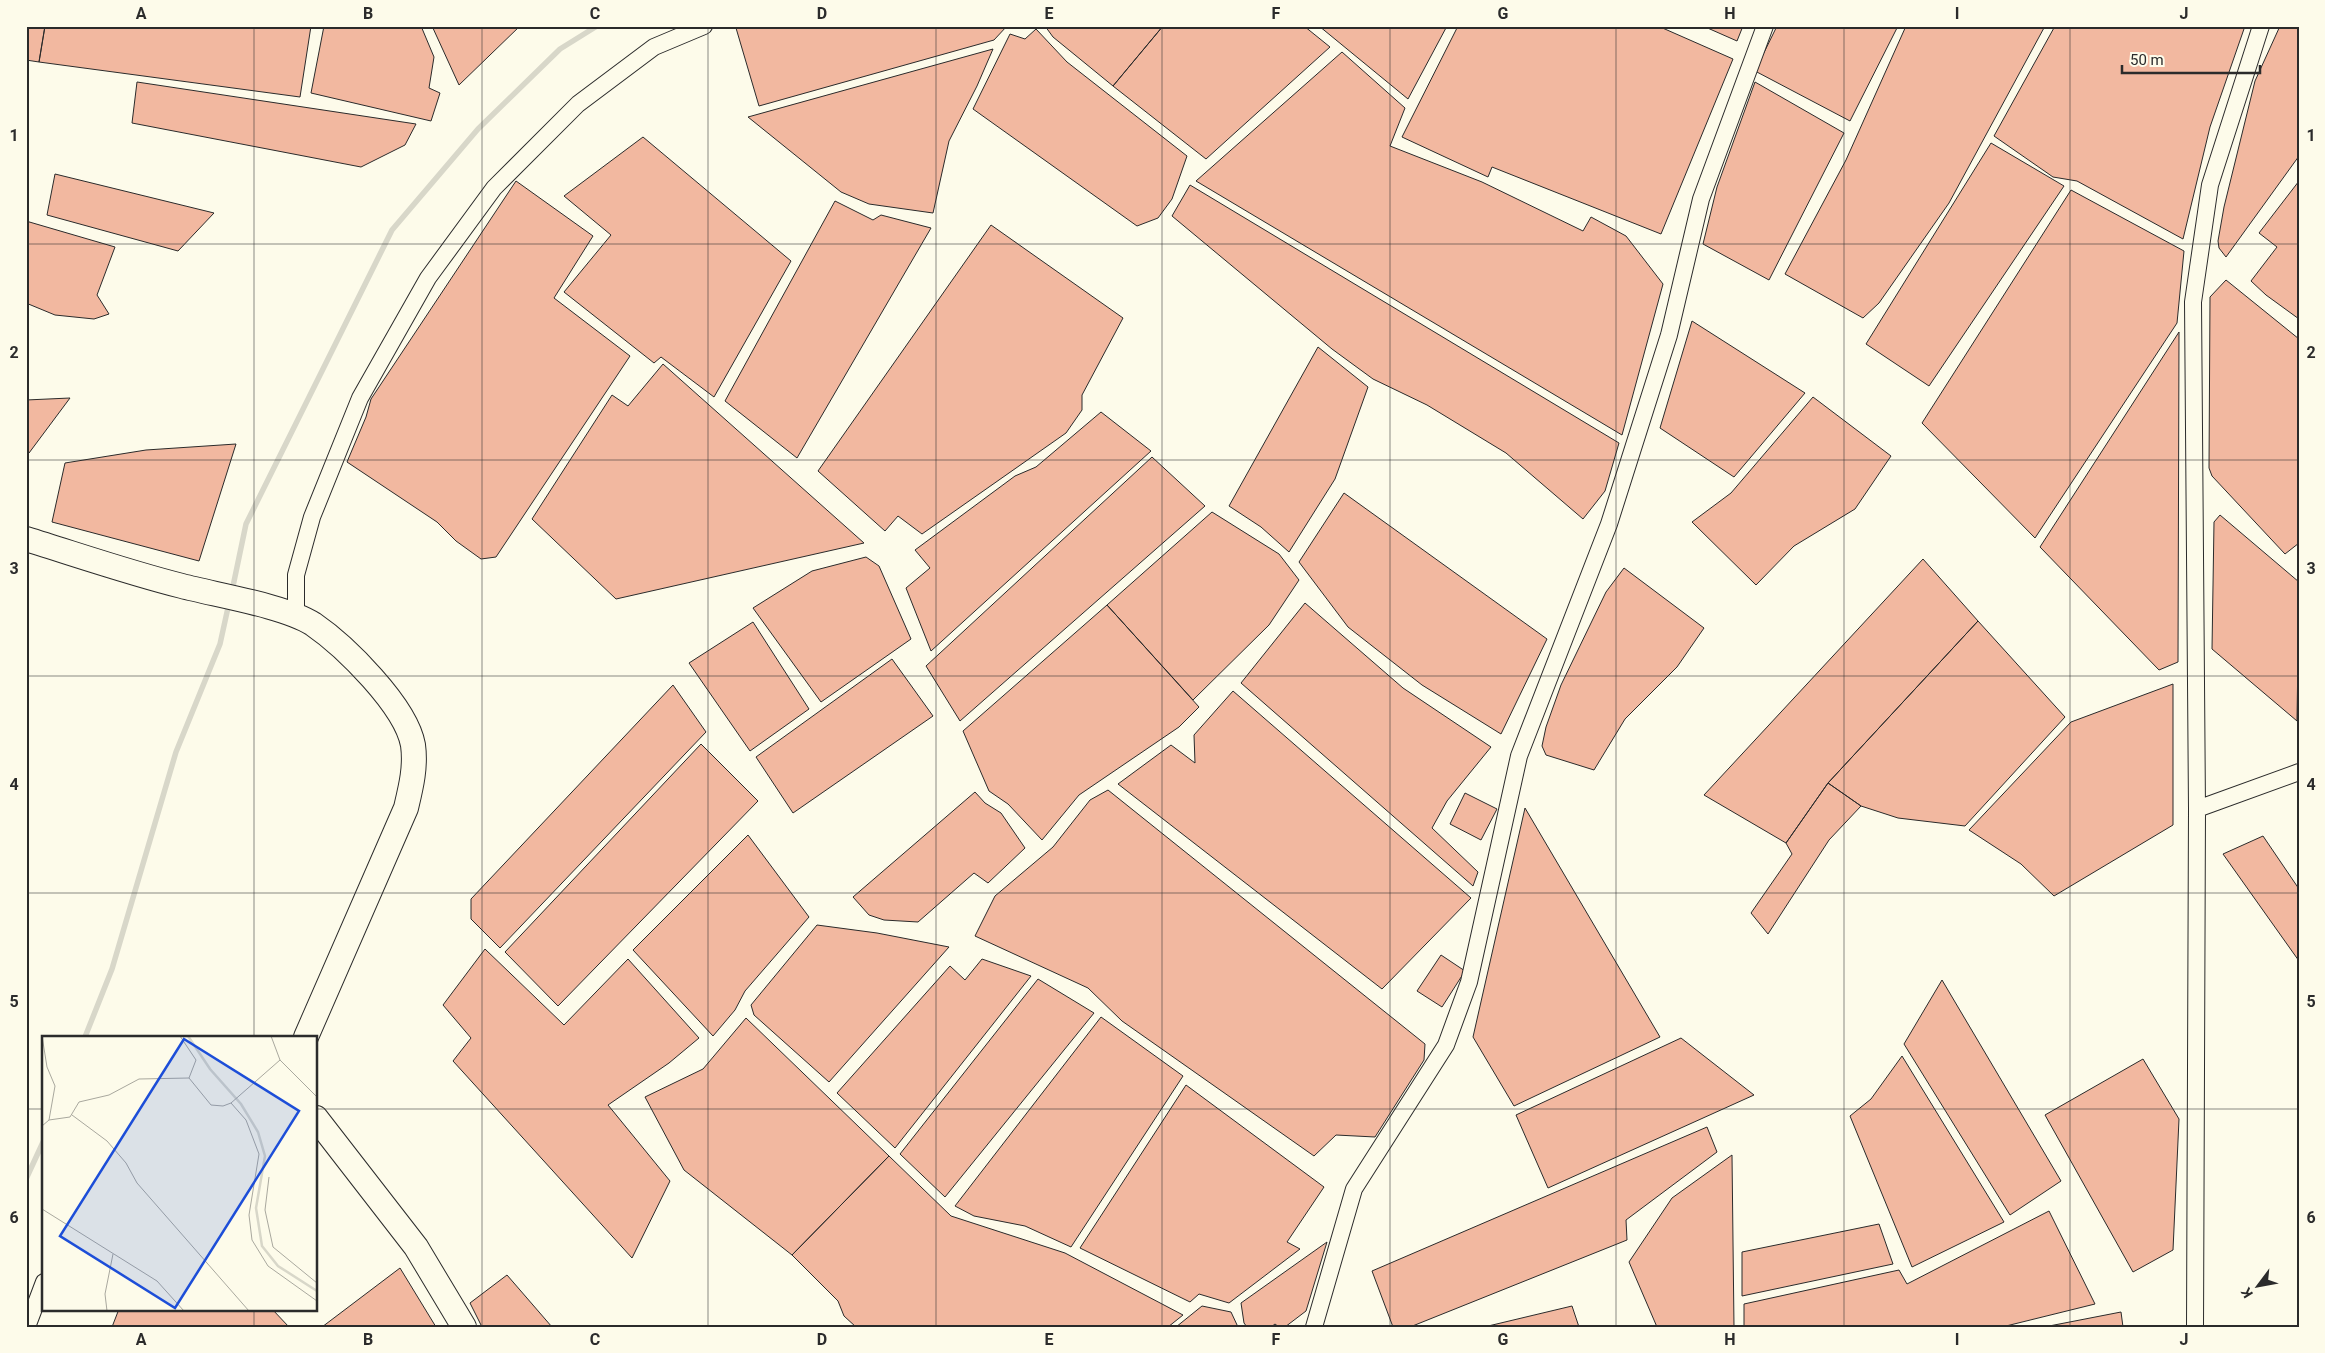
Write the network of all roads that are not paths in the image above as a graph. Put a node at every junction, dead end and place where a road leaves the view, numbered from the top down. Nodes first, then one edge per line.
1 (704, 26) edge
2 (1765, 26) edge
3 (2261, 26) edge
4 (26, 540) edge
5 (292, 615) junction
6 (2299, 772) edge
7 (2197, 809) junction
8 (306, 1036) edge
9 (318, 1122) edge
10 (42, 1287) edge
11 (26, 1327) edge
12 (464, 1327) edge
13 (1314, 1327) edge
14 (2195, 1327) edge

1 - 5 street
2 - 13 street
3 - 7 street
4 - 5 street
5 - 8 street
6 - 7 street
7 - 14 street
9 - 12 street
10 - 11 street

